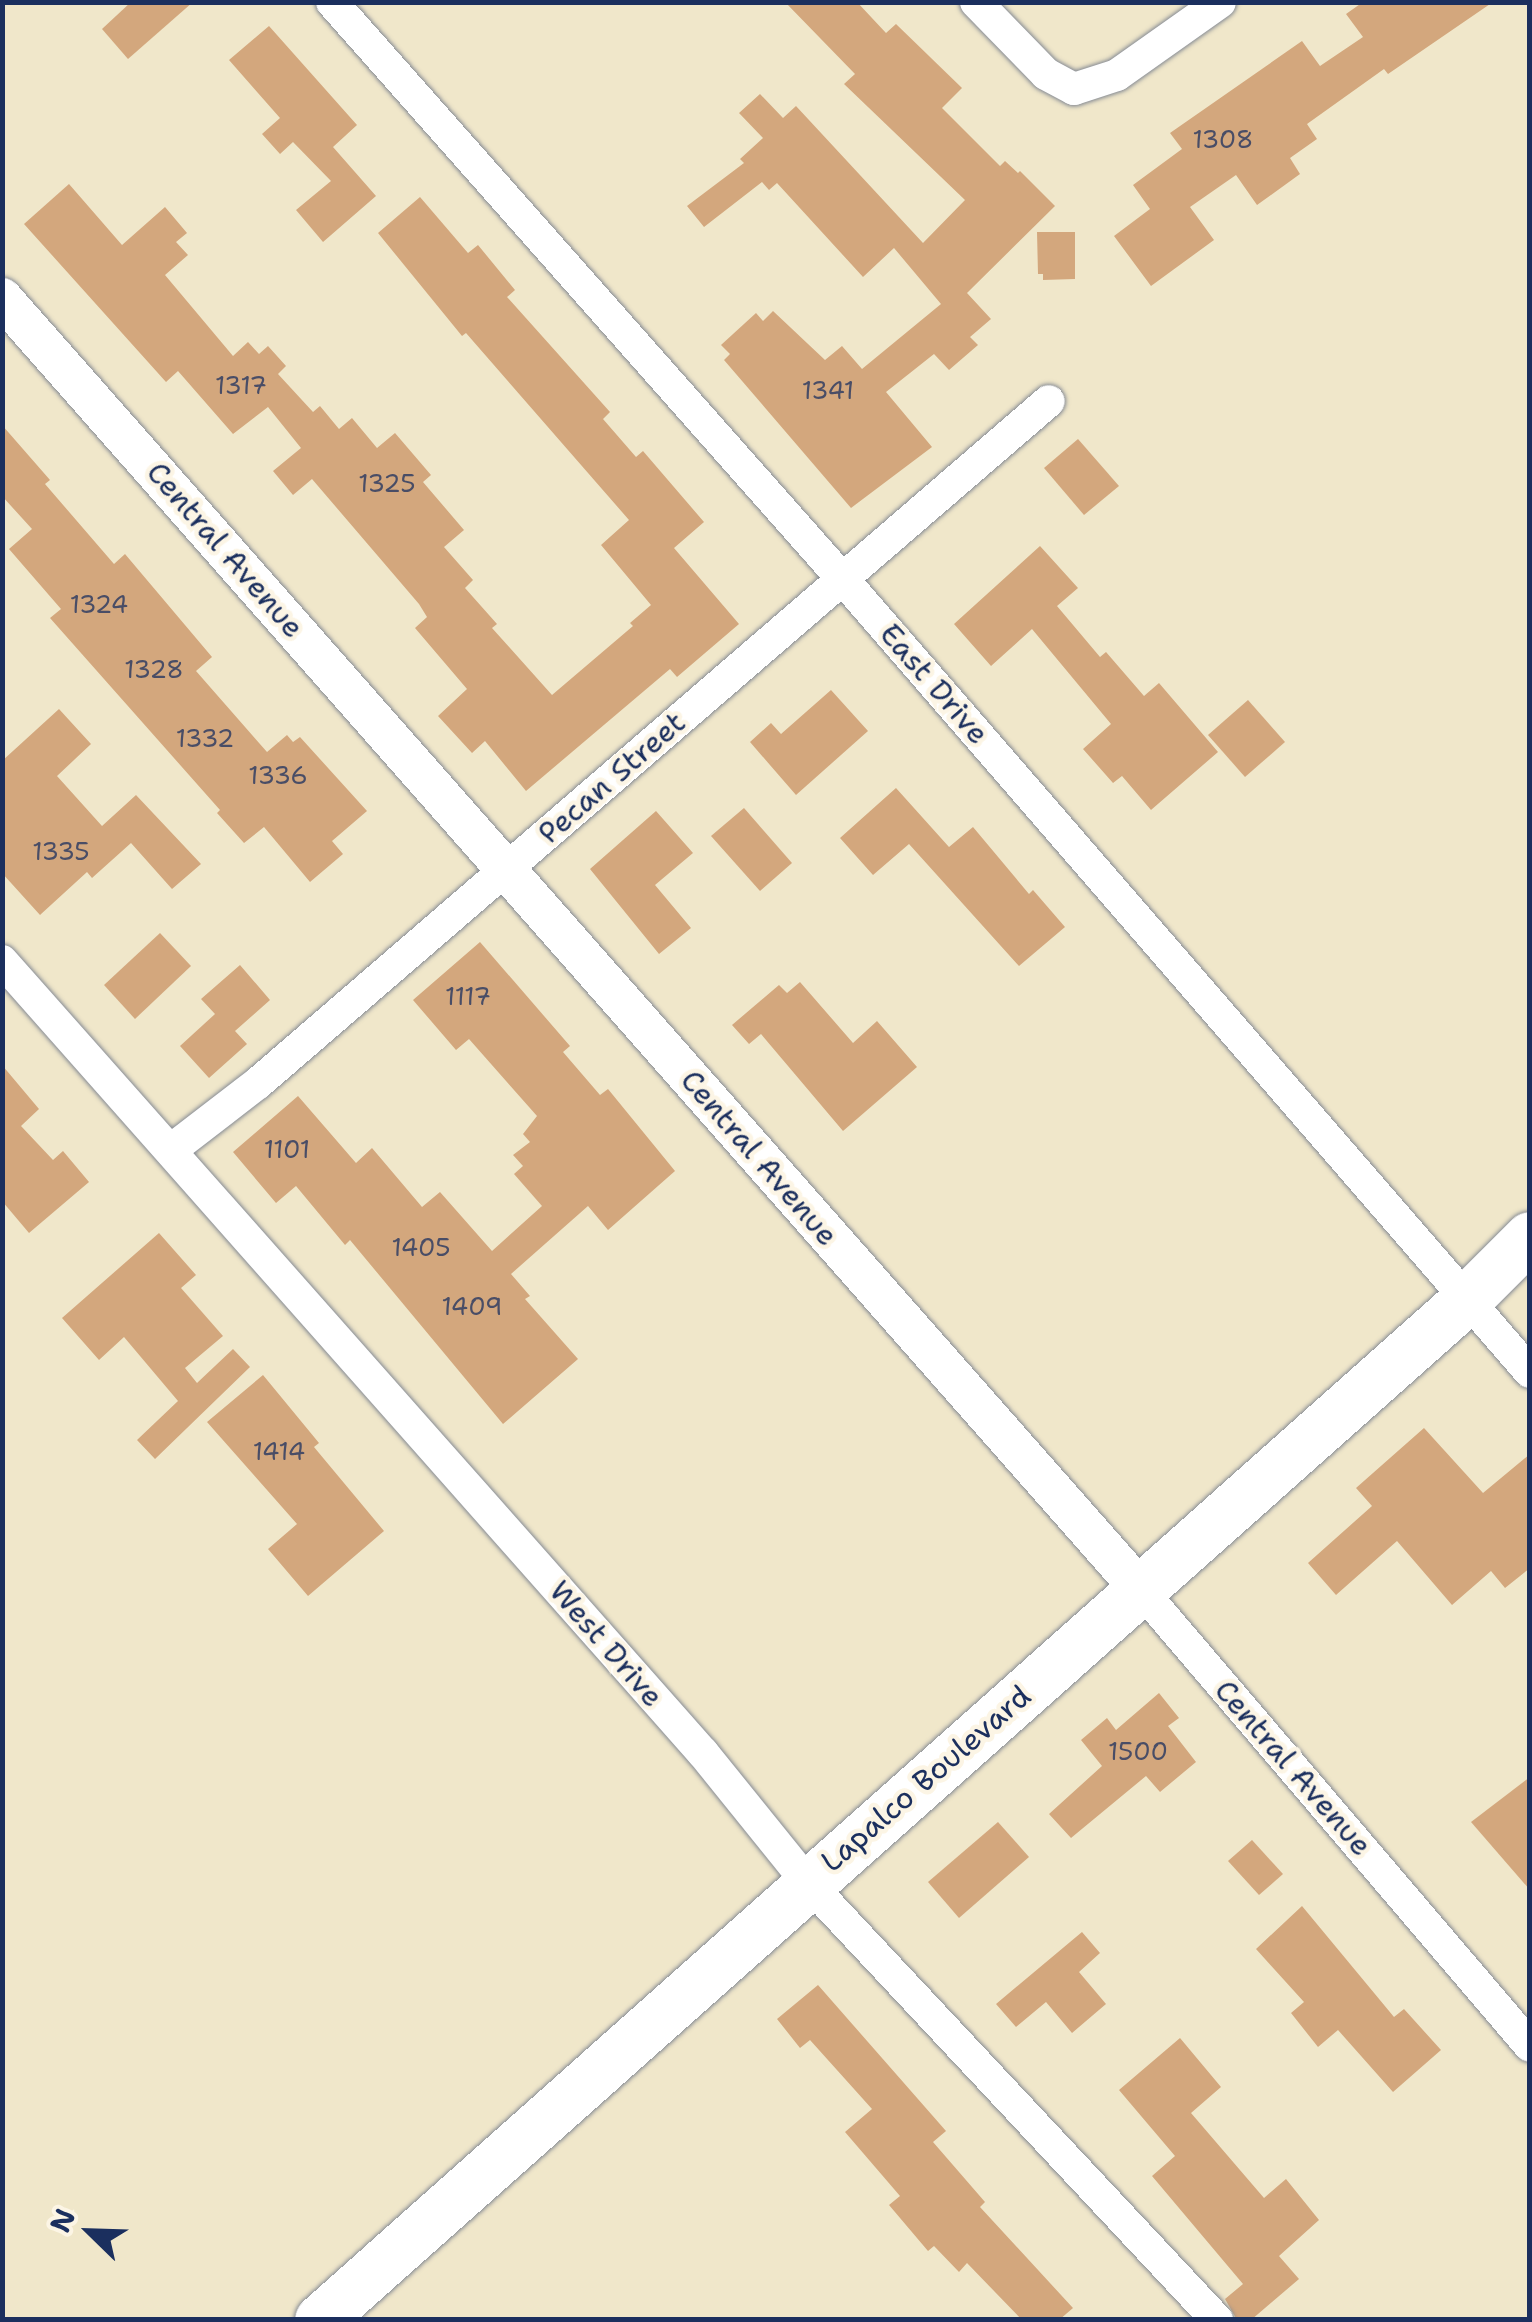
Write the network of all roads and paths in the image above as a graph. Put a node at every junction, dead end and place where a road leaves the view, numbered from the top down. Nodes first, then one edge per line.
1 (332, 2) edge
2 (976, 2) edge
3 (1220, 2) edge
4 (2, 298) edge
5 (1049, 401) dead end
6 (842, 579) junction
7 (505, 870) junction
8 (2, 961) edge
9 (171, 1150) junction
10 (1530, 1237) edge
11 (1467, 1300) junction
12 (1530, 1372) edge
13 (1140, 1590) junction
14 (808, 1883) junction
15 (1520, 2034) edge
16 (320, 2320) edge
17 (1217, 2320) edge

1 - 6 street, East Drive
2 - 3 street
4 - 7 street, Central Avenue
5 - 6 street, Pecan Street
6 - 7 street, Pecan Street
6 - 11 street, East Drive
7 - 9 street, Pecan Street
7 - 13 street, Central Avenue
8 - 9 street, West Drive
9 - 14 street, West Drive
10 - 11 main road, Lapalco Boulevard
11 - 12 street, East Drive
11 - 13 main road, Lapalco Boulevard
13 - 14 main road, Lapalco Boulevard
13 - 15 street, Central Avenue
14 - 16 main road, Lapalco Boulevard
14 - 17 street, West Drive

